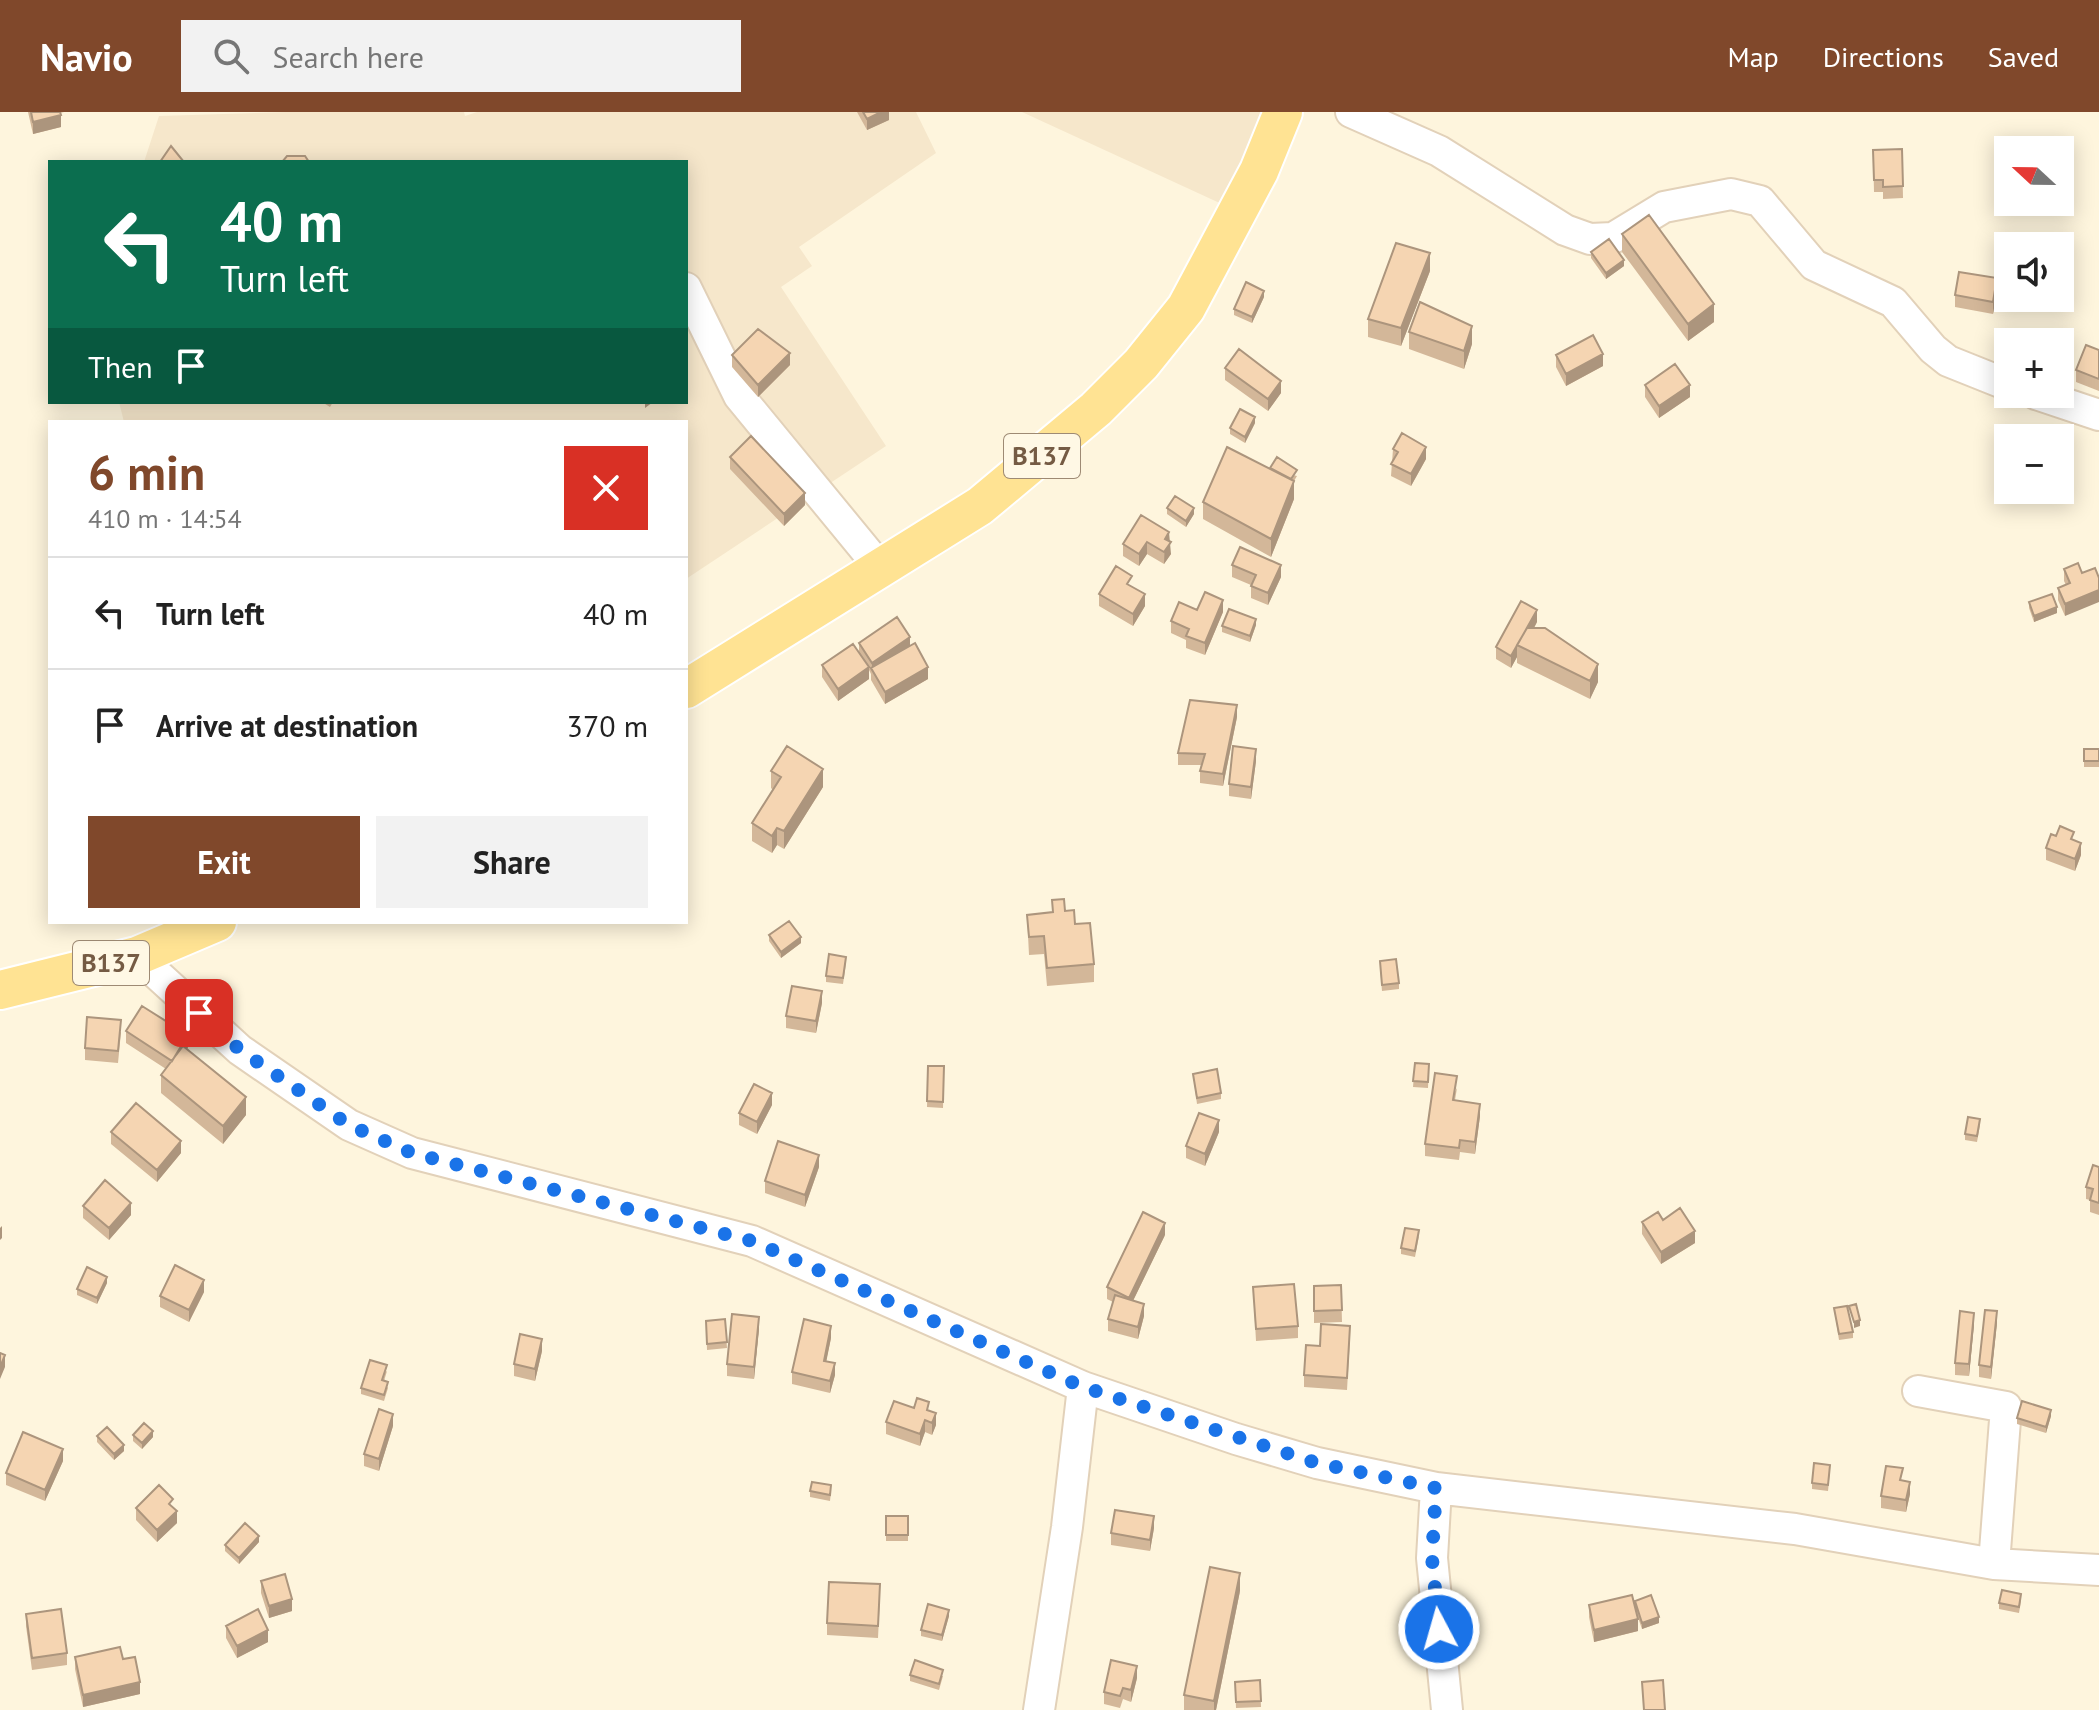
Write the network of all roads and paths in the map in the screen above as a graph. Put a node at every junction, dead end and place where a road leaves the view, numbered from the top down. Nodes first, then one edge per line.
1 (1283, 112) edge
2 (1351, 112) edge
3 (688, 292) edge
4 (1994, 379) edge
5 (2074, 407) edge
6 (2099, 415) edge
7 (882, 570) junction
8 (688, 688) edge
9 (212, 924) edge
10 (137, 956) junction
11 (0, 990) edge
12 (1083, 1387) junction
13 (1918, 1391) dead end
14 (1436, 1488) junction
15 (1994, 1564) junction
16 (2099, 1570) edge
17 (1039, 1710) edge
18 (1447, 1710) edge

1 - 7 main road, B137
2 - 4 street
3 - 7 street
5 - 6 street
7 - 8 main road, B137
9 - 10 main road, B137
10 - 11 main road, B137
10 - 12 street
12 - 14 street
12 - 17 street
13 - 15 street
14 - 15 street
14 - 18 street
15 - 16 street

